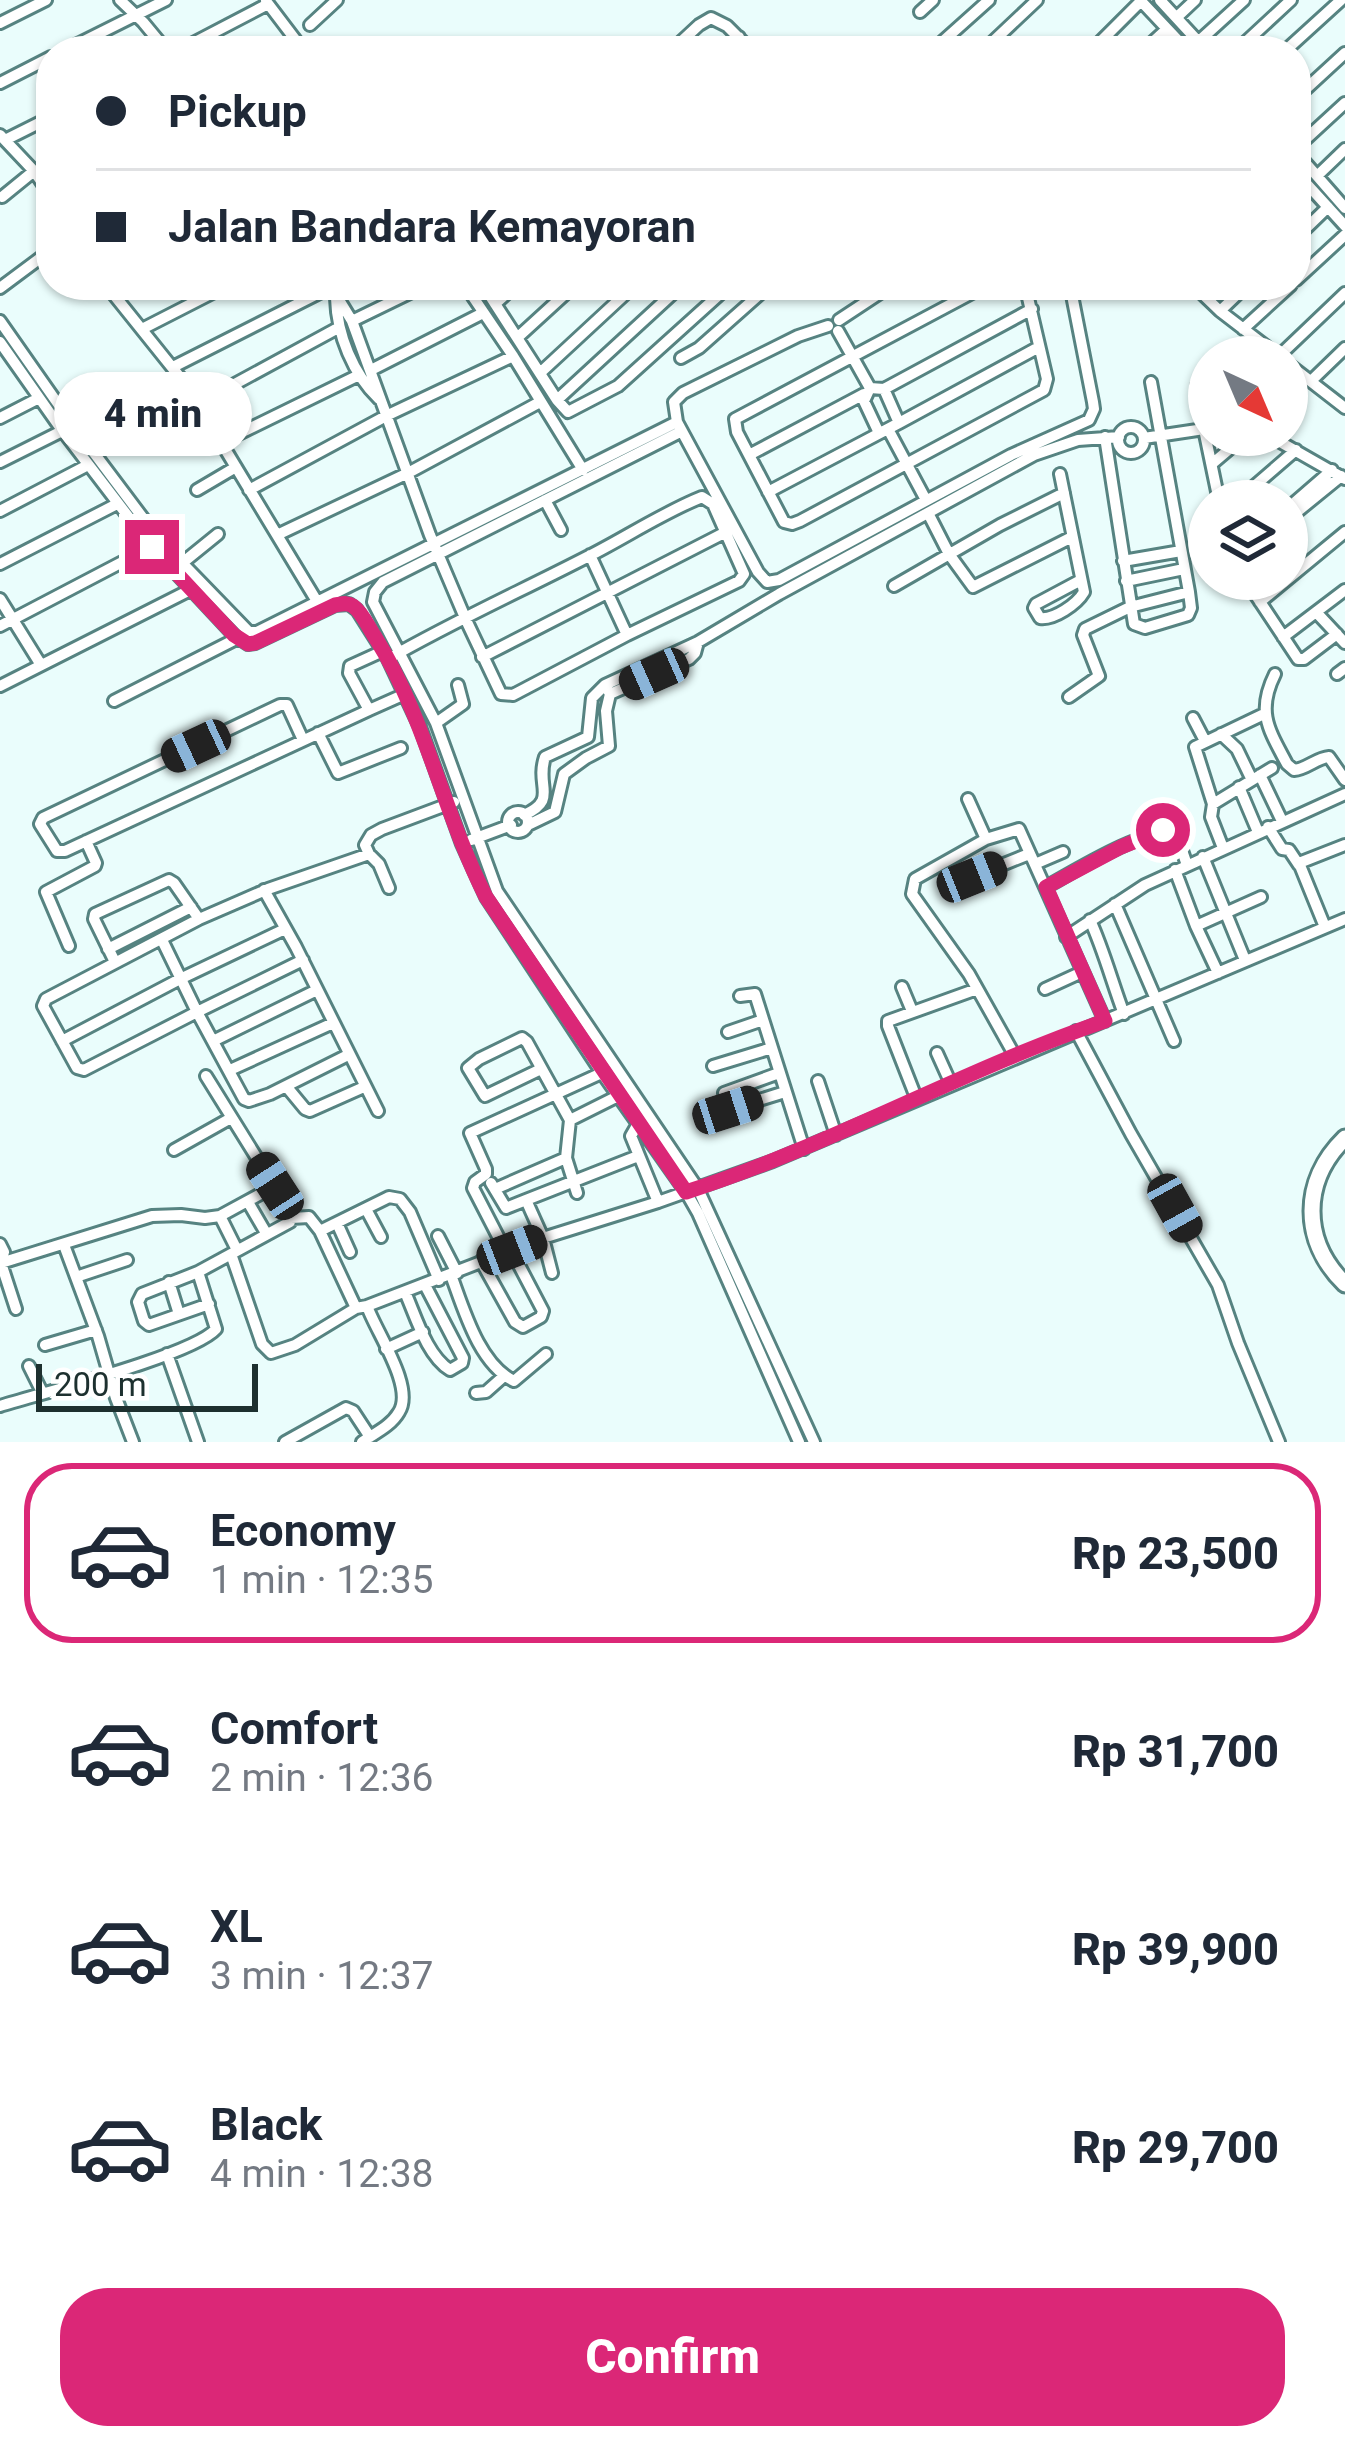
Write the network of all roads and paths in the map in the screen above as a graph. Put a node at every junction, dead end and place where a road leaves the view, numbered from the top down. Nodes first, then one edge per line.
1 (46, 0) edge
2 (120, 0) edge
3 (166, 0) edge
4 (338, 0) edge
5 (933, 0) edge
6 (989, 0) edge
7 (1037, 0) edge
8 (1141, 0) edge
9 (1160, 0) edge
10 (1195, 0) edge
11 (1244, 0) edge
12 (1291, 0) edge
13 (1341, 0) edge
14 (267, 2) edge
15 (920, 12) dead end
16 (136, 15) junction
17 (1177, 17) junction
18 (0, 23) edge
19 (310, 25) dead end
20 (1167, 29) junction
21 (94, 36) edge
22 (154, 36) edge
23 (205, 36) edge
24 (293, 36) edge
25 (688, 36) edge
26 (738, 36) edge
27 (949, 36) edge
28 (999, 36) edge
29 (1107, 36) edge
30 (1159, 36) edge
31 (1173, 36) edge
32 (1194, 36) edge
33 (1212, 36) edge
34 (1252, 36) edge
35 (1301, 36) edge
36 (1345, 53) edge
37 (36, 65) edge
38 (0, 83) edge
39 (1311, 84) edge
40 (1345, 103) edge
41 (36, 124) edge
42 (1311, 136) edge
43 (3, 138) edge
44 (1345, 149) edge
45 (34, 171) joint
46 (1312, 180) joint
47 (2, 197) edge
48 (1341, 212) edge
49 (1311, 229) edge
50 (1311, 256) edge
51 (36, 261) edge
52 (0, 288) edge
53 (1345, 293) edge
54 (118, 300) edge
55 (199, 300) edge
56 (309, 300) edge
57 (334, 300) edge
58 (340, 300) edge
59 (395, 300) edge
60 (474, 300) edge
61 (492, 300) edge
62 (499, 300) edge
63 (559, 300) edge
64 (619, 300) edge
65 (666, 300) edge
66 (713, 300) edge
67 (753, 300) edge
68 (871, 300) edge
69 (959, 300) edge
70 (1029, 300) edge
71 (1073, 300) edge
72 (1209, 300) edge
73 (1231, 300) edge
74 (1274, 300) edge
75 (495, 304) junction
76 (1032, 309) junction
77 (1220, 311) junction
78 (482, 313) junction
79 (0, 321) edge
80 (352, 321) junction
81 (835, 326) junction
82 (338, 328) junction
83 (142, 329) junction
84 (1243, 329) junction
85 (1252, 336) edge
86 (1301, 336) edge
87 (517, 338) junction
88 (0, 342) edge
89 (1039, 347) junction
90 (1345, 348) edge
91 (513, 356) junction
92 (13, 358) junction
93 (681, 358) dead end
94 (852, 358) junction
95 (0, 364) edge
96 (173, 368) junction
97 (365, 373) junction
98 (540, 373) junction
99 (1308, 379) edge
100 (1311, 381) junction
101 (1151, 382) dead end
102 (884, 389) junction
103 (1345, 389) edge
104 (867, 391) junction
105 (39, 398) junction
106 (557, 400) junction
107 (540, 402) junction
108 (198, 404) junction
109 (1340, 404) edge
110 (386, 416) junction
111 (0, 418) edge
112 (679, 426) junction
113 (889, 428) junction
114 (62, 430) junction
115 (1188, 433) edge
116 (1105, 436) junction
117 (1119, 436) junction
118 (1162, 437) junction
119 (1144, 438) junction
120 (222, 442) junction
121 (749, 455) junction
122 (1211, 456) edge
123 (1221, 456) edge
124 (1289, 456) edge
125 (1306, 456) edge
126 (0, 462) edge
127 (1213, 463) junction
128 (88, 465) junction
129 (908, 465) junction
130 (236, 467) junction
131 (583, 470) junction
132 (408, 473) junction
133 (1060, 474) dead end
134 (1339, 475) edge
135 (1216, 480) edge
136 (1261, 480) edge
137 (197, 490) dead end
138 (249, 490) junction
139 (768, 492) junction
140 (1064, 494) junction
141 (1308, 499) edge
142 (545, 500) junction
143 (118, 504) junction
144 (927, 507) junction
145 (0, 511) edge
146 (561, 530) dead end
147 (726, 532) junction
148 (1345, 532) edge
149 (218, 534) dead end
150 (277, 535) junction
151 (1072, 537) junction
152 (152, 547) junction
153 (436, 549) junction
154 (1181, 551) junction
155 (949, 554) junction
156 (590, 555) junction
157 (1123, 561) junction
158 (0, 564) edge
159 (181, 564) junction
160 (1184, 569) junction
161 (381, 577) junction
162 (1081, 580) junction
163 (1126, 581) junction
164 (894, 586) dead end
165 (1188, 587) edge
166 (190, 590) junction
167 (1345, 590) edge
168 (608, 592) junction
169 (1188, 592) edge
170 (0, 599) edge
171 (1190, 600) edge
172 (1260, 602) joint
173 (320, 606) junction
174 (1130, 607) junction
175 (1316, 612) junction
176 (13, 620) junction
177 (466, 620) junction
178 (0, 626) edge
179 (627, 634) junction
180 (245, 638) junction
181 (1283, 638) junction
182 (1341, 639) edge
183 (390, 654) junction
184 (482, 657) junction
185 (41, 664) junction
186 (1275, 674) dead end
187 (458, 685) dead end
188 (0, 686) edge
189 (608, 690) junction
190 (405, 694) junction
191 (1069, 697) dead end
192 (114, 700) dead end
193 (369, 710) junction
194 (1264, 714) junction
195 (1193, 718) dead end
196 (436, 723) junction
197 (318, 733) junction
198 (1221, 734) junction
199 (588, 737) junction
200 (303, 740) junction
201 (1204, 741) junction
202 (401, 748) dead end
203 (598, 751) junction
204 (1272, 768) dead end
205 (1256, 778) junction
206 (1345, 780) edge
207 (1240, 788) junction
208 (1345, 794) edge
209 (463, 798) junction
210 (968, 800) dead end
211 (449, 804) junction
212 (1213, 804) junction
213 (526, 820) junction
214 (1282, 821) junction
215 (1263, 830) junction
216 (479, 837) junction
217 (986, 838) junction
218 (86, 841) junction
219 (463, 844) junction
220 (1345, 845) edge
221 (1222, 848) junction
222 (1063, 852) dead end
223 (369, 854) junction
224 (1203, 857) junction
225 (1032, 859) junction
226 (1299, 865) junction
227 (1181, 867) junction
228 (972, 877) dead end
229 (1046, 887) junction
230 (389, 888) dead end
231 (266, 890) junction
232 (1261, 897) dead end
233 (1115, 904) junction
234 (191, 907) junction
235 (1227, 911) junction
236 (199, 919) junction
237 (1090, 920) junction
238 (1345, 920) edge
239 (1196, 926) junction
240 (1325, 927) junction
241 (285, 928) junction
242 (1066, 937) junction
243 (162, 940) junction
244 (69, 946) dead end
245 (108, 949) junction
246 (303, 960) junction
247 (1245, 961) junction
248 (115, 962) junction
249 (1082, 972) junction
250 (1218, 973) junction
251 (180, 979) junction
252 (902, 987) dead end
253 (977, 989) junction
254 (1046, 989) dead end
255 (317, 990) junction
256 (740, 996) dead end
257 (1157, 999) junction
258 (912, 1011) junction
259 (196, 1012) junction
260 (1124, 1014) junction
261 (763, 1020) junction
262 (1105, 1021) junction
263 (333, 1023) junction
264 (728, 1031) dead end
265 (1076, 1031) junction
266 (62, 1041) junction
267 (213, 1041) junction
268 (1174, 1041) dead end
269 (772, 1048) junction
270 (937, 1053) dead end
271 (348, 1055) junction
272 (1015, 1056) junction
273 (713, 1066) dead end
274 (541, 1069) junction
275 (608, 1069) junction
276 (230, 1070) junction
277 (779, 1073) junction
278 (206, 1076) dead end
279 (818, 1081) dead end
280 (951, 1084) junction
281 (286, 1086) junction
282 (364, 1087) junction
283 (785, 1092) junction
284 (724, 1093) dead end
285 (556, 1095) junction
286 (620, 1095) junction
287 (917, 1100) junction
288 (728, 1110) dead end
289 (378, 1111) dead end
290 (231, 1118) junction
291 (569, 1120) junction
292 (639, 1122) junction
293 (836, 1135) junction
294 (1345, 1138) edge
295 (804, 1149) junction
296 (174, 1150) dead end
297 (638, 1156) junction
298 (566, 1158) junction
299 (486, 1174) junction
300 (275, 1186) junction
301 (575, 1186) junction
302 (495, 1189) junction
303 (692, 1191) junction
304 (526, 1200) junction
305 (248, 1202) junction
306 (658, 1202) junction
307 (366, 1209) junction
308 (220, 1216) junction
309 (292, 1218) junction
310 (337, 1223) junction
311 (320, 1231) junction
312 (266, 1233) junction
313 (438, 1236) dead end
314 (381, 1237) dead end
315 (0, 1244) edge
316 (544, 1244) junction
317 (64, 1245) junction
318 (234, 1252) junction
319 (350, 1252) dead end
320 (513, 1257) junction
321 (127, 1260) dead end
322 (1, 1263) edge
323 (487, 1269) junction
324 (198, 1272) junction
325 (732, 1273) junction
326 (553, 1274) dead end
327 (449, 1276) junction
328 (76, 1277) junction
329 (356, 1278) dead end
330 (170, 1282) junction
331 (1345, 1284) edge
332 (425, 1285) junction
333 (345, 1290) junction
334 (405, 1292) junction
335 (209, 1304) junction
336 (361, 1307) junction
337 (16, 1309) dead end
338 (179, 1314) junction
339 (96, 1330) junction
340 (423, 1332) junction
341 (45, 1345) dead end
342 (386, 1349) junction
343 (167, 1354) junction
344 (546, 1354) dead end
345 (29, 1366) dead end
346 (108, 1373) junction
347 (504, 1376) junction
348 (42, 1392) junction
349 (476, 1393) dead end
350 (0, 1406) edge
351 (366, 1439) edge
352 (134, 1442) edge
353 (198, 1442) edge
354 (285, 1442) edge
355 (799, 1442) edge
356 (814, 1442) edge
357 (1279, 1442) edge

1 - 18 street
2 - 16 street
3 - 16 street
4 - 19 street
5 - 15 street
6 - 27 street
7 - 28 street
8 - 20 street
8 - 29 street
9 - 17 street
10 - 17 street
11 - 33 street
12 - 34 street
13 - 35 street
14 - 23 street
14 - 24 street
16 - 21 street
16 - 22 street
17 - 32 street
20 - 30 street
20 - 31 street
25 - 26 street
36 - 39 street
37 - 38 street
40 - 42 street
41 - 43 street
43 - 45 street
44 - 46 street
45 - 47 street
46 - 48 street
48 - 49 street
48 - 50 street
51 - 52 street
53 - 86 street
54 - 83 street
55 - 83 street
56 - 96 street
57 - 82 street
58 - 80 street
59 - 80 street
60 - 78 street
61 - 75 street
62 - 75 street
63 - 87 street
64 - 98 street
65 - 106 street
66 - 106 street
67 - 93 street
68 - 81 street
69 - 94 street
70 - 76 street
71 - 144 street
72 - 77 street
73 - 77 street
74 - 84 street
75 - 87 street
76 - 89 street
76 - 102 street
77 - 84 street
78 - 91 street
78 - 97 street
79 - 159 street
80 - 97 street
81 - 94 street
81 - 112 street
82 - 97 street
82 - 108 street
83 - 96 street
84 - 85 street
87 - 98 street
88 - 92 street
89 - 113 street
89 - 129 street
90 - 100 street
91 - 107 street
91 - 110 street
92 - 95 street
92 - 105 street
94 - 104 street
94 - 121 street
96 - 108 street
97 - 110 street
97 - 120 street
98 - 106 street
99 - 100 street
100 - 109 street
101 - 118 street
102 - 104 street
102 - 113 street
103 - 109 street
104 - 113 street
104 - 121 street
105 - 111 street
105 - 114 street
107 - 131 street
107 - 132 street
108 - 120 street
110 - 132 street
110 - 138 street
112 - 131 street
112 - 142 street
112 - 144 street
113 - 129 street
113 - 139 street
114 - 126 street
114 - 128 street
115 - 118 street
116 - 117 street
116 - 144 street
116 - 157 street
117 - 119 street
117 - 119 street
118 - 119 street
118 - 154 street
120 - 130 street
121 - 139 street
122 - 127 street
123 - 127 street
124 - 136 street
125 - 134 street
127 - 135 street
128 - 143 street
128 - 145 street
129 - 139 street
129 - 144 street
130 - 137 street
130 - 138 street
131 - 153 street
132 - 150 street
132 - 153 street
133 - 140 street
134 - 141 street
138 - 150 street
140 - 151 street
140 - 155 street
142 - 146 street
142 - 153 street
143 - 152 street
143 - 158 street
144 - 155 street
144 - 189 street
147 - 156 street
147 - 168 street
147 - 179 street
148 - 172 street
149 - 159 street
150 - 173 street
151 - 155 street
151 - 162 street
152 - 166 street
152 - 176 street
153 - 161 street
153 - 177 street
154 - 157 street
154 - 160 street
155 - 164 street
156 - 168 street
156 - 177 street
157 - 163 street
159 - 180 street
160 - 163 street
160 - 165 street
161 - 173 street
161 - 183 street
162 - 162 street
163 - 174 street
166 - 180 street
166 - 185 street
167 - 175 street
168 - 179 street
168 - 184 street
169 - 174 street
170 - 176 street
171 - 174 street
172 - 181 street
173 - 180 street
173 - 183 street
174 - 191 street
175 - 181 street
175 - 182 street
176 - 178 street
176 - 185 street
177 - 183 street
177 - 184 street
179 - 184 street
180 - 192 street
181 - 182 street
183 - 190 street
183 - 193 street
183 - 196 street
185 - 188 street
186 - 194 street
187 - 196 street
189 - 199 street
189 - 203 street
190 - 193 street
190 - 211 street
193 - 197 street
194 - 198 street
194 - 206 street
195 - 201 street
196 - 209 street
197 - 200 street
197 - 202 street
198 - 201 street
198 - 205 street
199 - 203 street
199 - 213 street
200 - 218 street
200 - 218 street
201 - 212 street
203 - 213 street
204 - 205 street
205 - 207 street
205 - 214 street
207 - 212 street
207 - 215 street
208 - 214 street
209 - 211 street
209 - 216 street
210 - 217 street
211 - 219 street
211 - 223 street
212 - 221 street
213 - 216 street
214 - 215 street
215 - 221 street
215 - 226 street
216 - 219 street
216 - 275 street
217 - 225 street
217 - 253 street
218 - 244 street
219 - 275 street
220 - 226 street
221 - 224 street
222 - 225 street
223 - 230 street
223 - 231 street
224 - 227 street
224 - 235 street
225 - 228 street
225 - 229 street
226 - 240 street
227 - 229 street
227 - 233 street
227 - 239 street
229 - 242 street
231 - 236 street
231 - 241 street
232 - 235 street
233 - 237 street
233 - 257 street
234 - 236 street
234 - 245 street
234 - 245 street
235 - 239 street
235 - 247 street
236 - 243 street
237 - 242 street
237 - 260 street
238 - 240 street
239 - 250 street
240 - 247 street
241 - 246 street
241 - 251 street
242 - 249 street
243 - 248 street
243 - 251 street
245 - 248 street
246 - 255 street
246 - 259 street
247 - 250 street
248 - 266 street
249 - 254 street
249 - 262 street
250 - 257 street
251 - 259 street
251 - 266 street
252 - 258 street
253 - 258 street
253 - 272 street
255 - 263 street
255 - 267 street
256 - 261 street
257 - 260 street
257 - 268 street
258 - 287 street
259 - 266 street
259 - 267 street
260 - 262 street
261 - 264 street
261 - 269 street
262 - 265 street
263 - 271 street
263 - 276 street
265 - 272 street
265 - 357 street
267 - 276 street
269 - 273 street
269 - 277 street
270 - 280 street
271 - 281 street
271 - 282 street
272 - 280 street
274 - 274 street
274 - 285 street
275 - 285 street
275 - 286 street
275 - 303 street
276 - 281 street
277 - 283 street
277 - 284 street
278 - 290 street
279 - 293 street
280 - 287 street
281 - 282 street
282 - 289 street
283 - 288 street
283 - 295 street
285 - 291 street
285 - 299 street
286 - 291 street
286 - 292 street
287 - 293 street
290 - 296 street
290 - 300 street
291 - 298 street
292 - 297 street
292 - 303 street
293 - 295 street
294 - 331 highway
295 - 303 street
297 - 301 street
297 - 306 street
298 - 301 street
298 - 302 street
299 - 302 street
299 - 320 street
300 - 305 street
300 - 309 street
301 - 304 street
302 - 304 street
303 - 306 street
303 - 325 street
304 - 316 street
305 - 308 street
305 - 312 street
306 - 316 street
307 - 310 street
307 - 314 street
307 - 327 street
308 - 317 street
308 - 318 street
309 - 311 street
309 - 312 street
310 - 311 street
310 - 319 street
311 - 333 street
312 - 318 street
313 - 327 street
315 - 322 street
316 - 320 street
316 - 326 street
317 - 322 street
317 - 328 street
318 - 324 street
318 - 336 street
320 - 323 street
320 - 323 street
320 - 323 street
321 - 328 street
322 - 337 street
323 - 327 street
324 - 330 street
324 - 335 street
325 - 355 street
325 - 356 street
327 - 332 street
327 - 347 street
328 - 339 street
329 - 333 street
330 - 338 street
330 - 338 street
332 - 334 street
332 - 340 street
333 - 336 street
334 - 336 street
334 - 340 street
335 - 338 street
335 - 343 street
336 - 342 street
339 - 341 street
339 - 346 street
340 - 342 street
342 - 351 street
343 - 346 street
343 - 353 street
344 - 347 street
345 - 348 street
346 - 348 street
346 - 352 street
347 - 349 street
348 - 350 street
351 - 354 street

